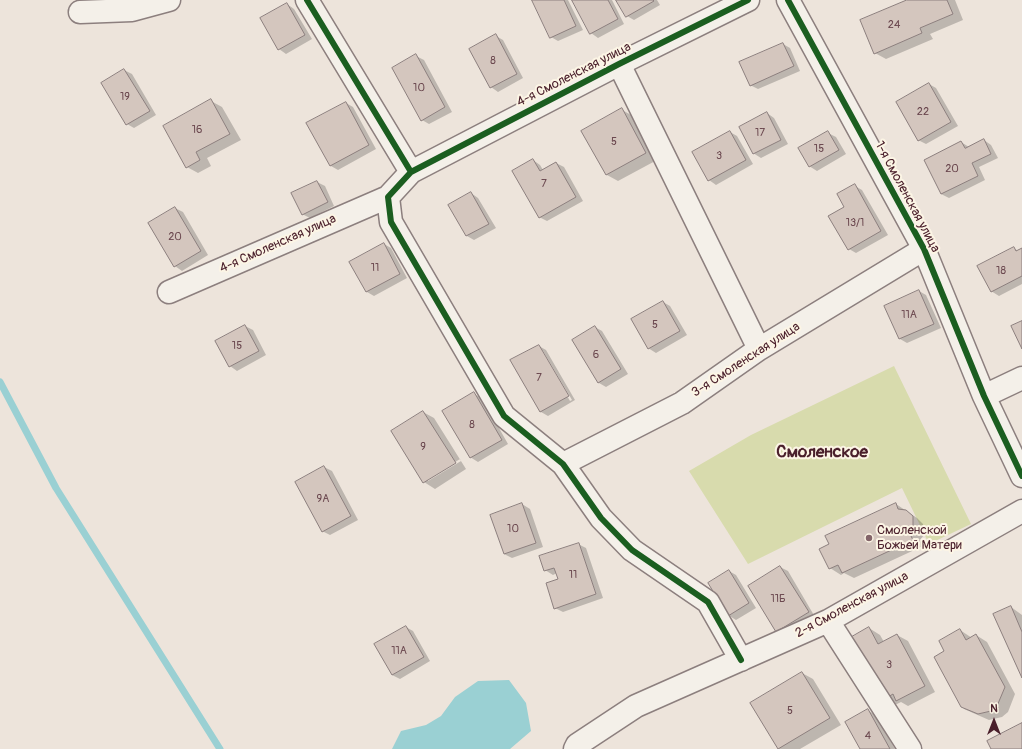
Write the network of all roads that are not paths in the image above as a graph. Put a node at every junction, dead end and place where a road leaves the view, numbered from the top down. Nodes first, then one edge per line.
1 (170, 0) edge
2 (307, 0) edge
3 (748, 0) edge
4 (788, 0) edge
5 (80, 12) dead end
6 (618, 64) junction
7 (410, 172) junction
8 (388, 197) junction
9 (924, 249) junction
10 (169, 292) dead end
11 (759, 349) junction
12 (1022, 378) edge
13 (984, 396) junction
14 (563, 464) junction
15 (1022, 476) edge
16 (1022, 511) edge
17 (828, 621) junction
18 (741, 660) junction
19 (574, 749) edge
20 (910, 749) edge

1 - 5 street
2 - 7 street
3 - 6 street, 4-я Смоленская улица
4 - 9 street, 1-я Смоленская улица
6 - 7 street, 4-я Смоленская улица
6 - 11 street
7 - 8 street
8 - 10 street, 4-я Смоленская улица
8 - 14 street
9 - 11 street, 3-я Смоленская улица
9 - 13 street, 1-я Смоленская улица
11 - 14 street, 3-я Смоленская улица
12 - 13 street
13 - 15 street, 1-я Смоленская улица
14 - 18 street
16 - 17 street, 2-я Смоленская улица
17 - 18 street, 2-я Смоленская улица
17 - 20 street
18 - 19 street, 2-я Смоленская улица

